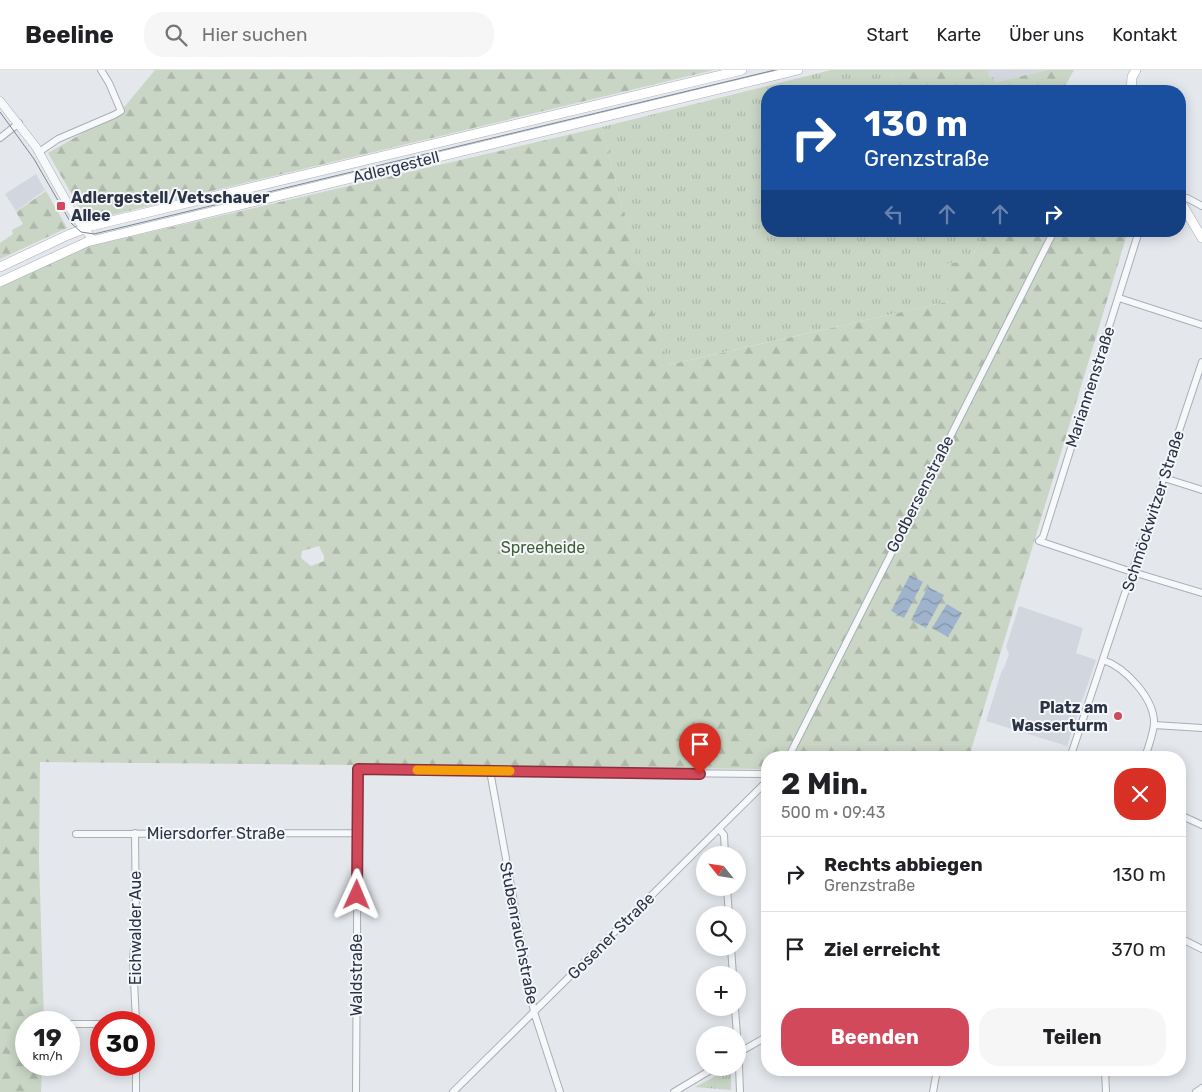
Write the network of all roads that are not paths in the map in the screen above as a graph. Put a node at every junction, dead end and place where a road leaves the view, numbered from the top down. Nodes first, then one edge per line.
1 (101, 70) edge
2 (742, 70) edge
3 (798, 70) edge
4 (1136, 70) edge
5 (1131, 85) edge
6 (0, 101) edge
7 (19, 124) junction
8 (0, 138) edge
9 (39, 152) junction
10 (1186, 198) edge
11 (1202, 206) edge
12 (1186, 211) edge
13 (84, 228) junction
14 (1051, 237) edge
15 (1137, 237) edge
16 (1202, 238) edge
17 (92, 240) junction
18 (0, 267) edge
19 (0, 282) edge
20 (1118, 298) junction
21 (1202, 325) edge
22 (1202, 362) edge
23 (1164, 478) junction
24 (1202, 490) edge
25 (1136, 573) junction
26 (1202, 593) edge
27 (1103, 660) junction
28 (1154, 725) junction
29 (1202, 728) edge
30 (792, 751) edge
31 (1072, 751) edge
32 (1147, 751) edge
33 (490, 772) junction
34 (761, 774) edge
35 (761, 787) edge
36 (1186, 818) edge
37 (1202, 825) edge
38 (719, 829) junction
39 (357, 833) junction
40 (76, 834) dead end
41 (135, 834) junction
42 (725, 846) edge
43 (1186, 941) edge
44 (1202, 949) edge
45 (135, 1011) edge
46 (534, 1012) junction
47 (761, 1040) edge
48 (746, 1048) edge
49 (136, 1076) edge
50 (702, 1076) edge
51 (739, 1076) edge
52 (936, 1076) edge
53 (1105, 1076) edge
54 (1202, 1088) edge
55 (682, 1090) edge
56 (136, 1092) edge
57 (356, 1092) edge
58 (453, 1092) edge
59 (560, 1092) edge
60 (674, 1092) edge
61 (740, 1092) edge
62 (933, 1092) edge
63 (1106, 1092) edge
64 (1196, 1092) edge

1 - 9 street
2 - 13 main road, Adlergestell
3 - 17 main road, Adlergestell
4 - 5 main road
6 - 7 street
7 - 8 street
7 - 9 street
9 - 13 street
10 - 11 street
12 - 16 main road
13 - 17 street
13 - 18 main road, Adlergestell
14 - 30 street, Godbersenstraße
15 - 20 street, Mariannenstraße
17 - 19 main road, Adlergestell
20 - 21 street
20 - 25 street, Mariannenstraße
22 - 23 street, Schmöckwitzer Straße
23 - 24 street
23 - 25 street, Schmöckwitzer Straße
25 - 26 street
25 - 27 street, Schmöckwitzer Straße
27 - 28 street
27 - 31 street, Schmöckwitzer Straße
28 - 29 street
28 - 32 street
33 - 34 street
33 - 39 street, Waldstraße
33 - 46 street, Stubenrauchstraße
35 - 38 street, Gosener Straße
36 - 37 street
38 - 42 street
38 - 46 street, Gosener Straße
39 - 41 street, Miersdorfer Straße
39 - 57 street, Waldstraße
40 - 41 street, Miersdorfer Straße
41 - 45 street, Eichwalder Aue
43 - 44 street
46 - 58 street, Gosener Straße
46 - 59 street, Stubenrauchstraße
47 - 48 street
49 - 56 street
50 - 55 street
51 - 61 street
52 - 62 street
53 - 63 street
54 - 64 street
55 - 60 street

